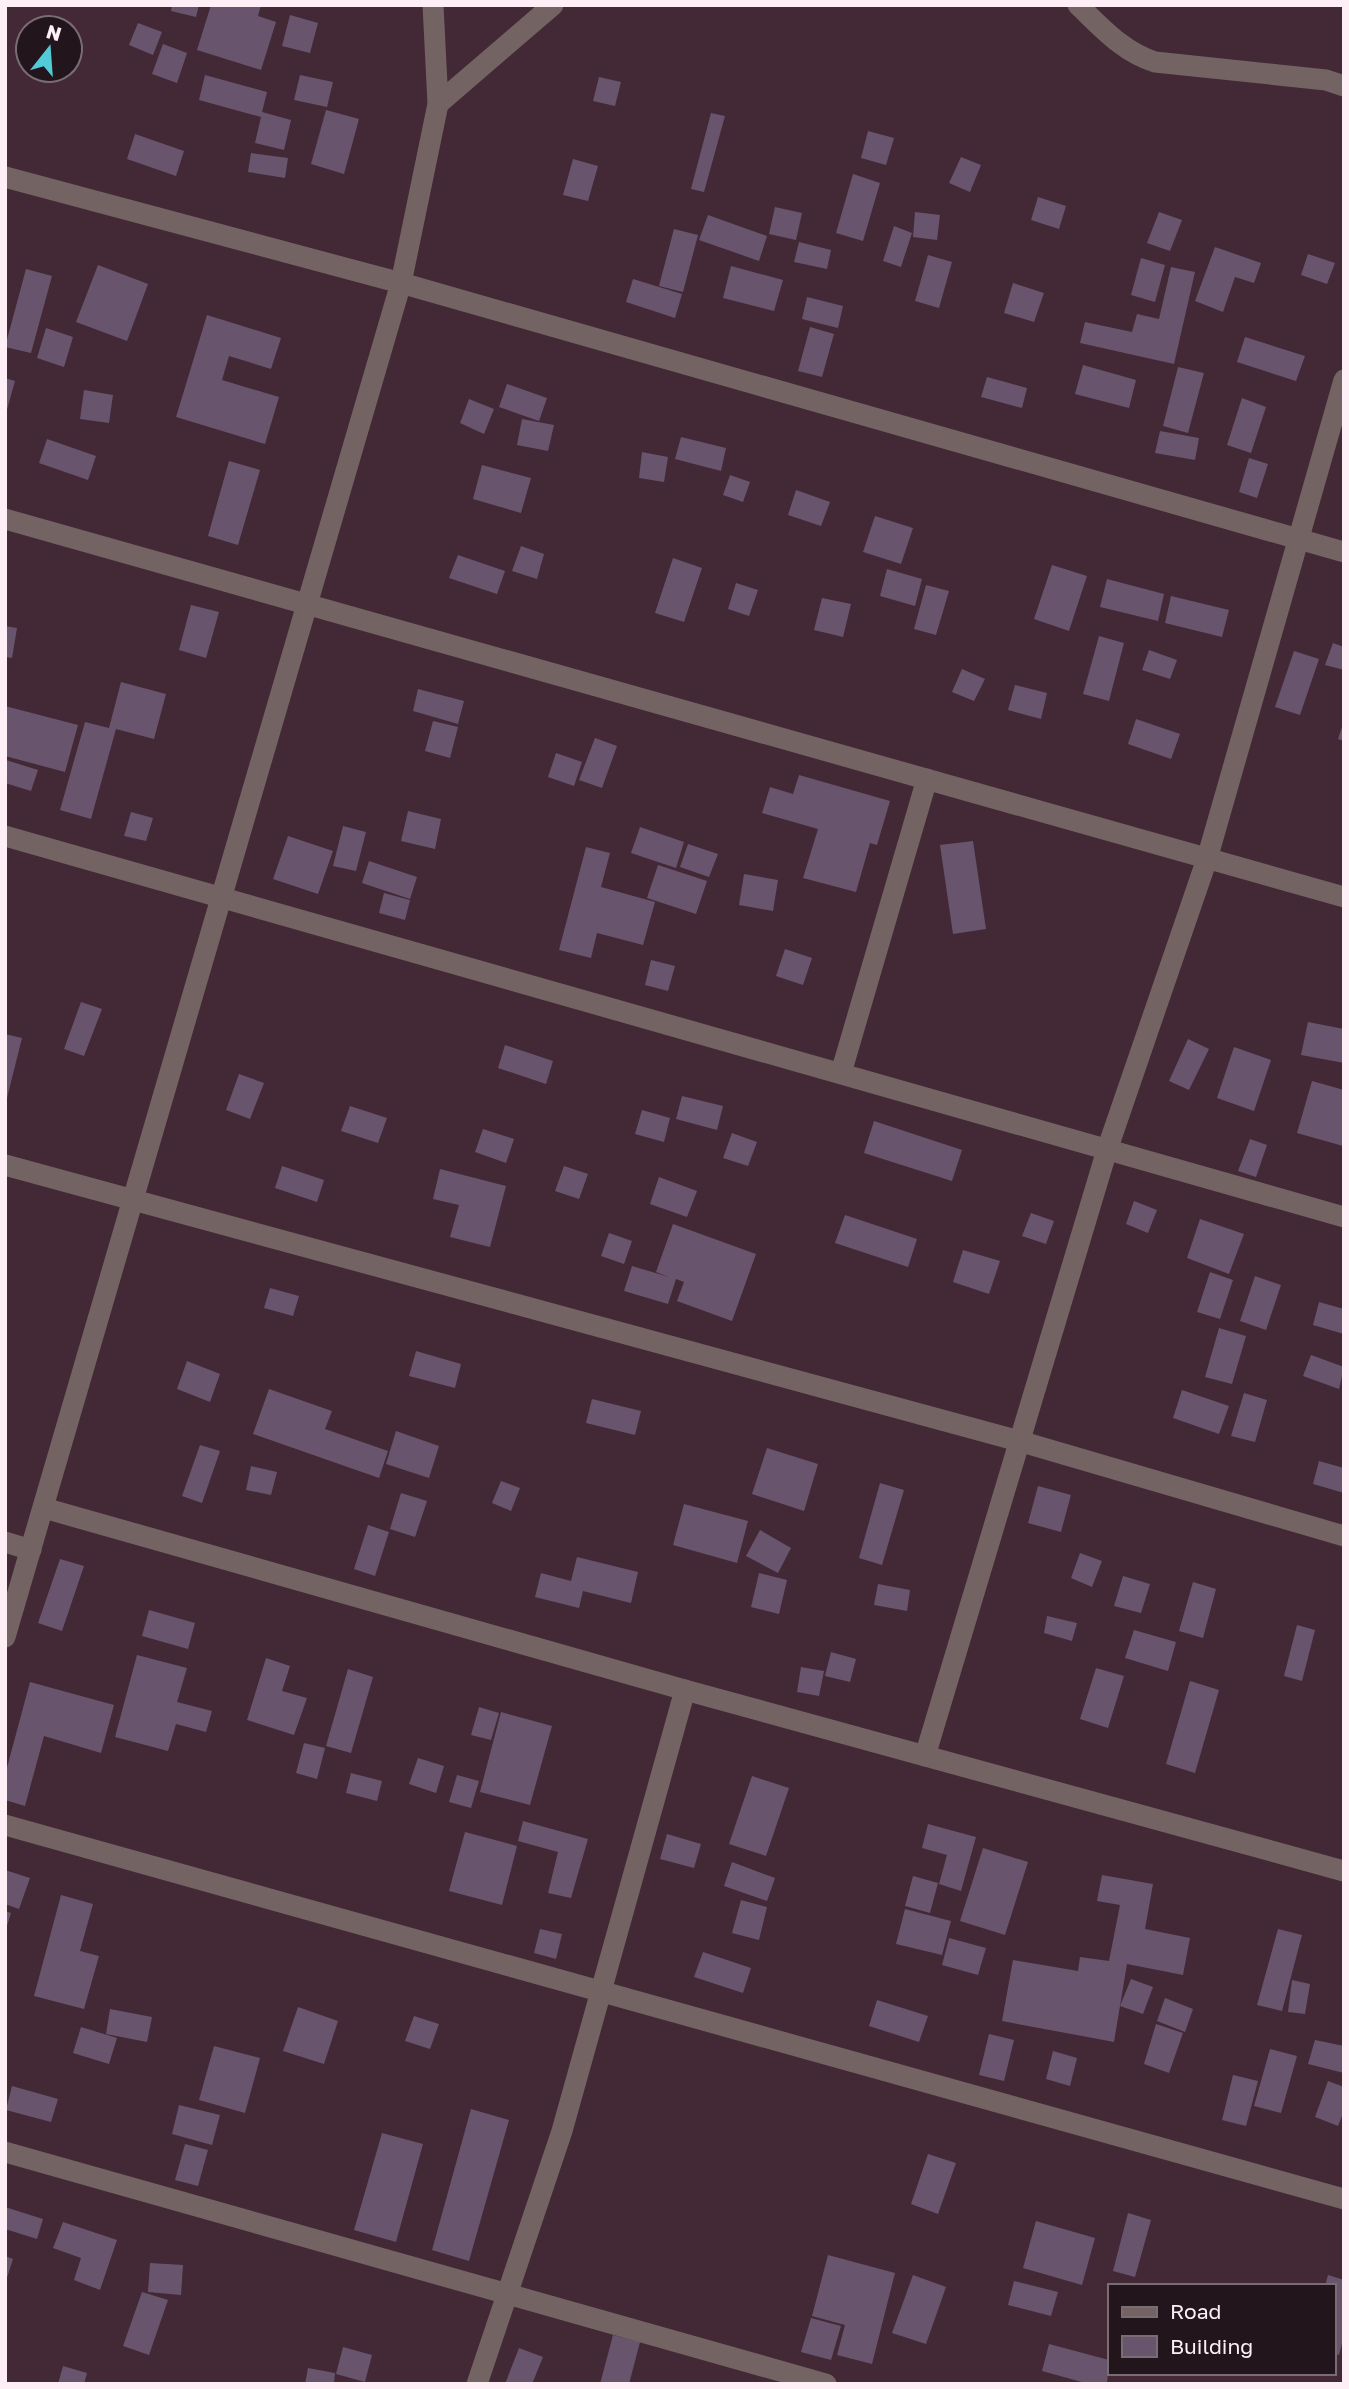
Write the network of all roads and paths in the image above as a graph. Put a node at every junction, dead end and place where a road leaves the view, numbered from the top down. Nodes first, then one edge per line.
1 (433, 5) edge
2 (553, 5) edge
3 (1078, 5) edge
4 (1344, 86) edge
5 (438, 104) junction
6 (5, 177) edge
7 (401, 283) junction
8 (1344, 380) edge
9 (5, 519) edge
10 (1300, 538) junction
11 (1344, 552) edge
12 (306, 604) junction
13 (927, 779) junction
14 (5, 836) edge
15 (1207, 859) junction
16 (1344, 897) edge
17 (223, 899) junction
18 (841, 1073) junction
19 (1107, 1150) junction
20 (5, 1165) edge
21 (131, 1200) junction
22 (1344, 1217) edge
23 (1019, 1441) junction
24 (44, 1508) junction
25 (1344, 1536) edge
26 (5, 1542) edge
27 (31, 1550) junction
28 (5, 1637) edge
29 (685, 1690) junction
30 (925, 1756) junction
31 (5, 1825) edge
32 (1344, 1871) edge
33 (602, 1990) junction
34 (5, 2151) edge
35 (1344, 2199) edge
36 (505, 2293) junction
37 (477, 2384) edge
38 (825, 2384) edge

1 - 5 street
2 - 5 street
3 - 4 street
5 - 7 street
6 - 7 street
7 - 10 street
7 - 12 street
8 - 10 street
9 - 12 street
10 - 11 street
10 - 15 street
12 - 13 street
12 - 17 street
13 - 15 street
13 - 18 street
14 - 17 street
15 - 16 street
15 - 19 street
17 - 18 street
17 - 21 street
18 - 19 street
19 - 22 street
19 - 23 street
20 - 21 street
21 - 23 street
21 - 24 street
23 - 25 street
23 - 30 street
24 - 27 street
24 - 29 street
26 - 27 street
27 - 28 street
29 - 30 street
29 - 33 street
30 - 32 street
31 - 33 street
33 - 35 street
33 - 36 street
34 - 36 street
36 - 37 street
36 - 38 street

